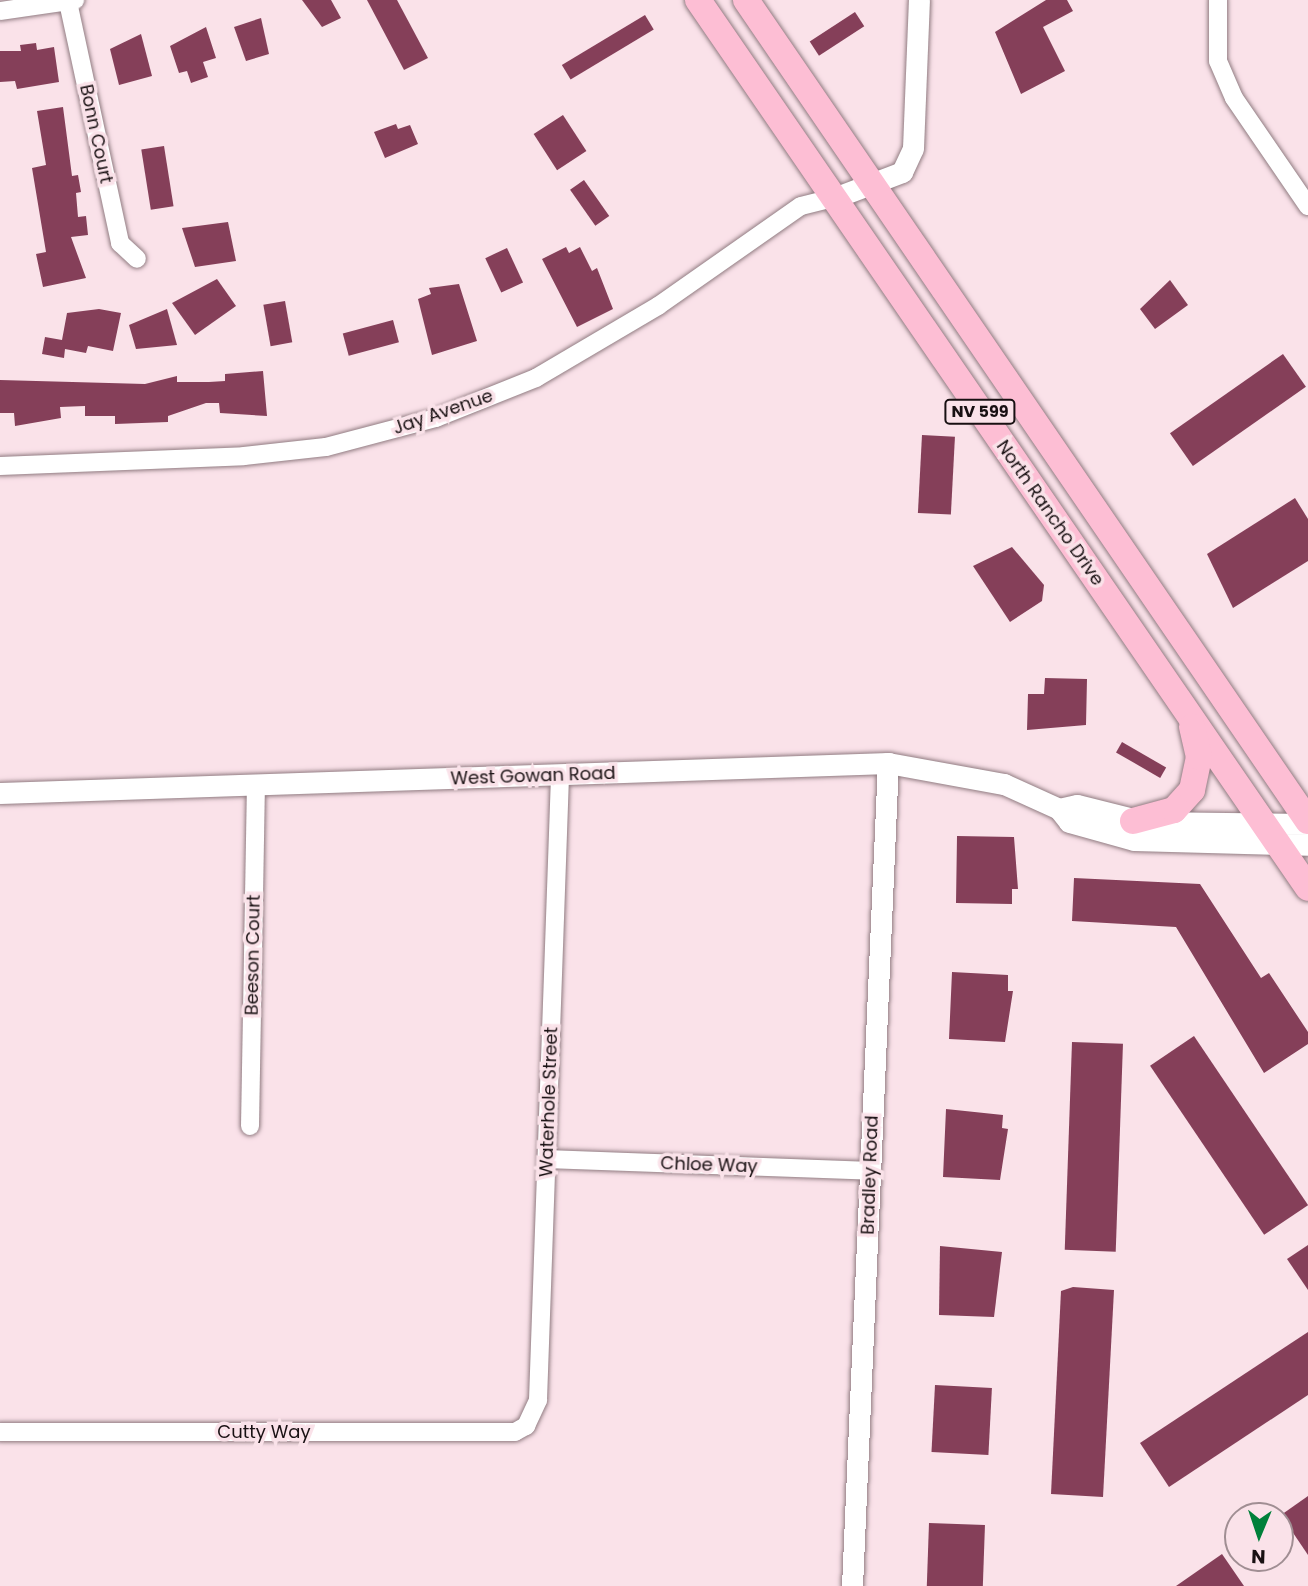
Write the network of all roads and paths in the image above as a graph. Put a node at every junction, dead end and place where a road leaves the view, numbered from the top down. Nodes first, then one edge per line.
1 (698, 0) edge
2 (746, 0) edge
3 (919, 0) edge
4 (1218, 0) edge
5 (71, 1) edge
6 (0, 11) edge
7 (874, 188) junction
8 (834, 198) junction
9 (1308, 206) edge
10 (137, 259) dead end
11 (0, 466) edge
12 (1191, 718) junction
13 (888, 764) junction
14 (560, 775) junction
15 (256, 784) junction
16 (0, 793) edge
17 (1059, 809) junction
18 (1133, 821) junction
19 (1265, 823) junction
20 (1308, 823) edge
21 (1281, 845) junction
22 (1308, 845) edge
23 (1308, 888) edge
24 (250, 1126) dead end
25 (548, 1159) junction
26 (870, 1171) junction
27 (526, 1426) joint
28 (0, 1432) edge
29 (852, 1586) edge

1 - 8 main road, North Rancho Drive / NV 599
2 - 7 main road, NV 599
3 - 7 street
4 - 9 street
5 - 6 street
5 - 10 street, Bonn Court
7 - 8 street
7 - 20 main road, NV 599
8 - 11 street, Jay Avenue
8 - 12 main road, North Rancho Drive / NV 599
12 - 18 main road
12 - 19 main road, North Rancho Drive / NV 599
13 - 14 street, West Gowan Road
13 - 17 street, West Gowan Road
13 - 26 street, Bradley Road
14 - 15 street, West Gowan Road
14 - 25 street, Waterhole Street
15 - 16 street, West Gowan Road
15 - 24 street, Beeson Court
17 - 18 street, West Gowan Road
17 - 21 street, West Gowan Road
18 - 19 street, West Gowan Road
19 - 20 street, West Gowan Road
19 - 21 main road, North Rancho Drive / NV 599
21 - 22 street, West Gowan Road
21 - 23 main road, North Rancho Drive / NV 599
25 - 26 street, Chloe Way
25 - 27 street, Waterhole Street
26 - 29 street, Bradley Road
27 - 28 street, Cutty Way

